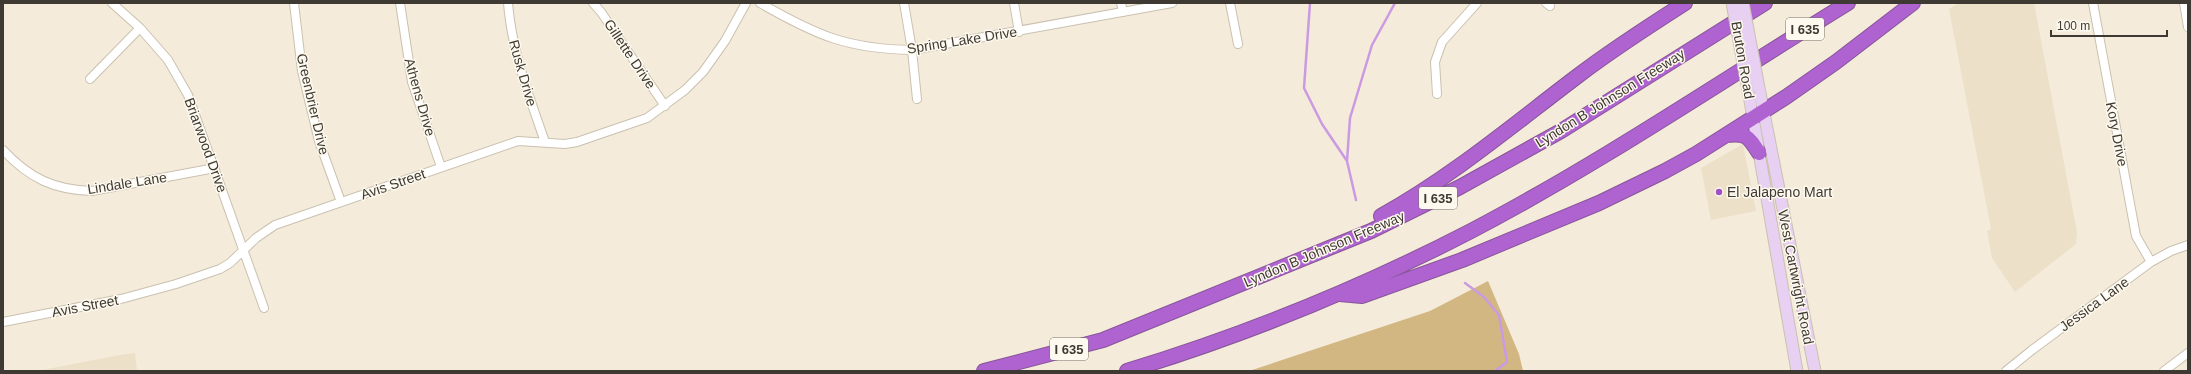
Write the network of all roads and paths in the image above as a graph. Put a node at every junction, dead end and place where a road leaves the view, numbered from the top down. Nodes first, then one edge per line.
1 (112, 3) edge
2 (294, 3) edge
3 (400, 3) edge
4 (508, 3) edge
5 (593, 3) edge
6 (746, 3) edge
7 (760, 3) edge
8 (904, 3) edge
9 (1014, 3) edge
10 (1121, 3) edge
11 (1172, 3) edge
12 (1230, 3) edge
13 (1477, 3) edge
14 (1685, 3) edge
15 (1732, 3) edge
16 (1743, 3) edge
17 (1765, 3) edge
18 (1848, 3) edge
19 (1913, 3) edge
20 (2093, 3) edge
21 (2184, 3) edge
22 (1123, 12) junction
23 (2188, 27) edge
24 (140, 28) junction
25 (1019, 32) junction
26 (1238, 44) dead end
27 (912, 50) junction
28 (90, 79) dead end
29 (1437, 94) dead end
30 (917, 99) dead end
31 (666, 106) junction
32 (1758, 115) junction
33 (1726, 135) junction
34 (545, 142) junction
35 (3, 150) edge
36 (1759, 153) junction
37 (441, 167) junction
38 (215, 168) junction
39 (1778, 187) junction
40 (1764, 190) junction
41 (341, 202) junction
42 (2188, 245) edge
43 (1792, 248) junction
44 (244, 249) junction
45 (1775, 251) junction
46 (2151, 262) junction
47 (1242, 284) junction
48 (1337, 294) junction
49 (264, 308) dead end
50 (3, 322) edge
51 (2188, 353) edge
52 (984, 371) edge
53 (1127, 371) edge
54 (1797, 371) edge
55 (1815, 371) edge
56 (2006, 371) edge
57 (2164, 371) edge

1 - 24 street, Briarwood Drive
2 - 41 street, Greenbrier Drive
3 - 37 street, Athens Drive
4 - 34 street, Rusk Drive
5 - 31 street, Gillette Drive
6 - 31 street, Avis Street
7 - 27 street, Spring Lake Drive
8 - 27 street
9 - 25 street
10 - 22 street
11 - 22 street, Spring Lake Drive
12 - 26 street
13 - 29 street
14 - 47 highway
15 - 32 main road, Bruton Road, bridge
16 - 32 main road, Bruton Road, bridge
17 - 47 highway, Lyndon B Johnson Freeway / I 635
18 - 48 highway, I 635
19 - 32 highway
20 - 46 street, Kory Drive
21 - 23 street
22 - 25 street, Spring Lake Drive
24 - 28 street
24 - 38 street, Briarwood Drive
25 - 27 street, Spring Lake Drive
27 - 30 street
31 - 34 street, Avis Street
32 - 33 highway
32 - 36 main road, West Cartwright Road
32 - 39 main road, West Cartwright Road
33 - 36 highway
33 - 48 highway
34 - 37 street, Avis Street
35 - 38 street, Lindale Lane
36 - 40 main road, West Cartwright Road
37 - 41 street, Avis Street
38 - 44 street, Briarwood Drive
39 - 40 main road
39 - 43 main road, West Cartwright Road
40 - 45 main road, West Cartwright Road
41 - 44 street, Avis Street
42 - 46 street, Jessica Lane
43 - 45 main road
43 - 55 main road, West Cartwright Road
44 - 49 street, Briarwood Drive
44 - 50 street, Avis Street
45 - 54 main road, West Cartwright Road
46 - 56 street, Jessica Lane
47 - 52 highway, Lyndon B Johnson Freeway / I 635
48 - 53 highway, I 635
51 - 57 street

